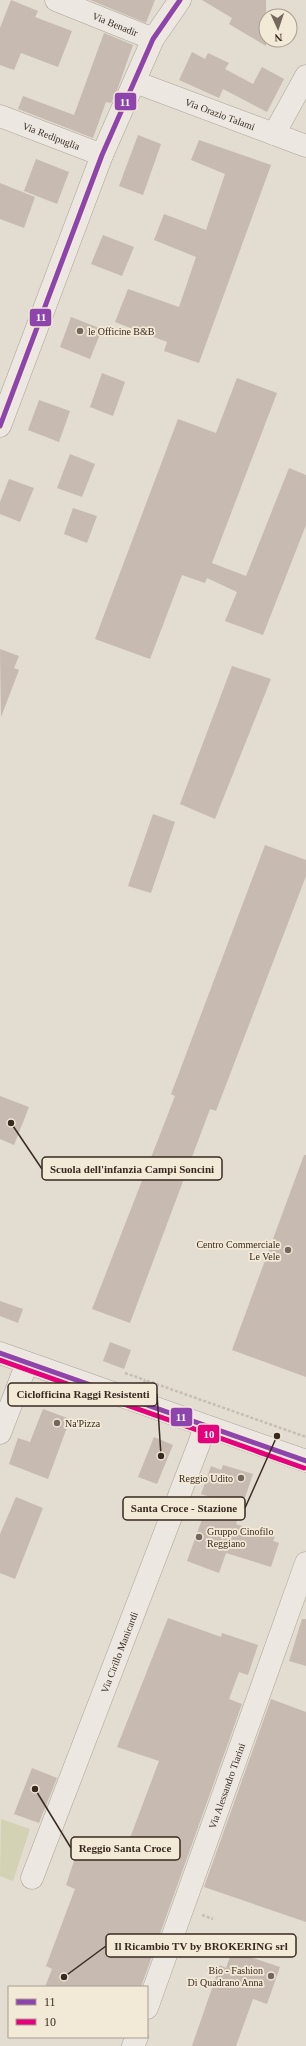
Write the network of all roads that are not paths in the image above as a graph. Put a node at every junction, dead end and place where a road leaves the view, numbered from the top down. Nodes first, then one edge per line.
1 (56, 0) edge
2 (180, 0) edge
3 (153, 39) junction
4 (306, 76) edge
5 (135, 82) junction
6 (0, 116) edge
7 (274, 134) junction
8 (306, 146) edge
9 (102, 155) junction
10 (0, 426) edge
11 (0, 1353) edge
12 (27, 1363) junction
13 (205, 1426) junction
14 (0, 1433) edge
15 (306, 1461) edge
16 (306, 1562) edge
17 (32, 1878) dead end
18 (148, 2005) edge

1 - 3 street, Via Benadir
2 - 3 street
3 - 5 street
4 - 7 street
5 - 7 street, Via Orazio Talami
5 - 9 street
6 - 9 street, Via Redipuglia
7 - 8 street, Via Orazio Talami
9 - 10 street
11 - 12 street
12 - 13 street
12 - 14 street
13 - 15 street
13 - 17 street, Via Cirillo Manicardi
16 - 18 street, Via Alessandro Tiarini

